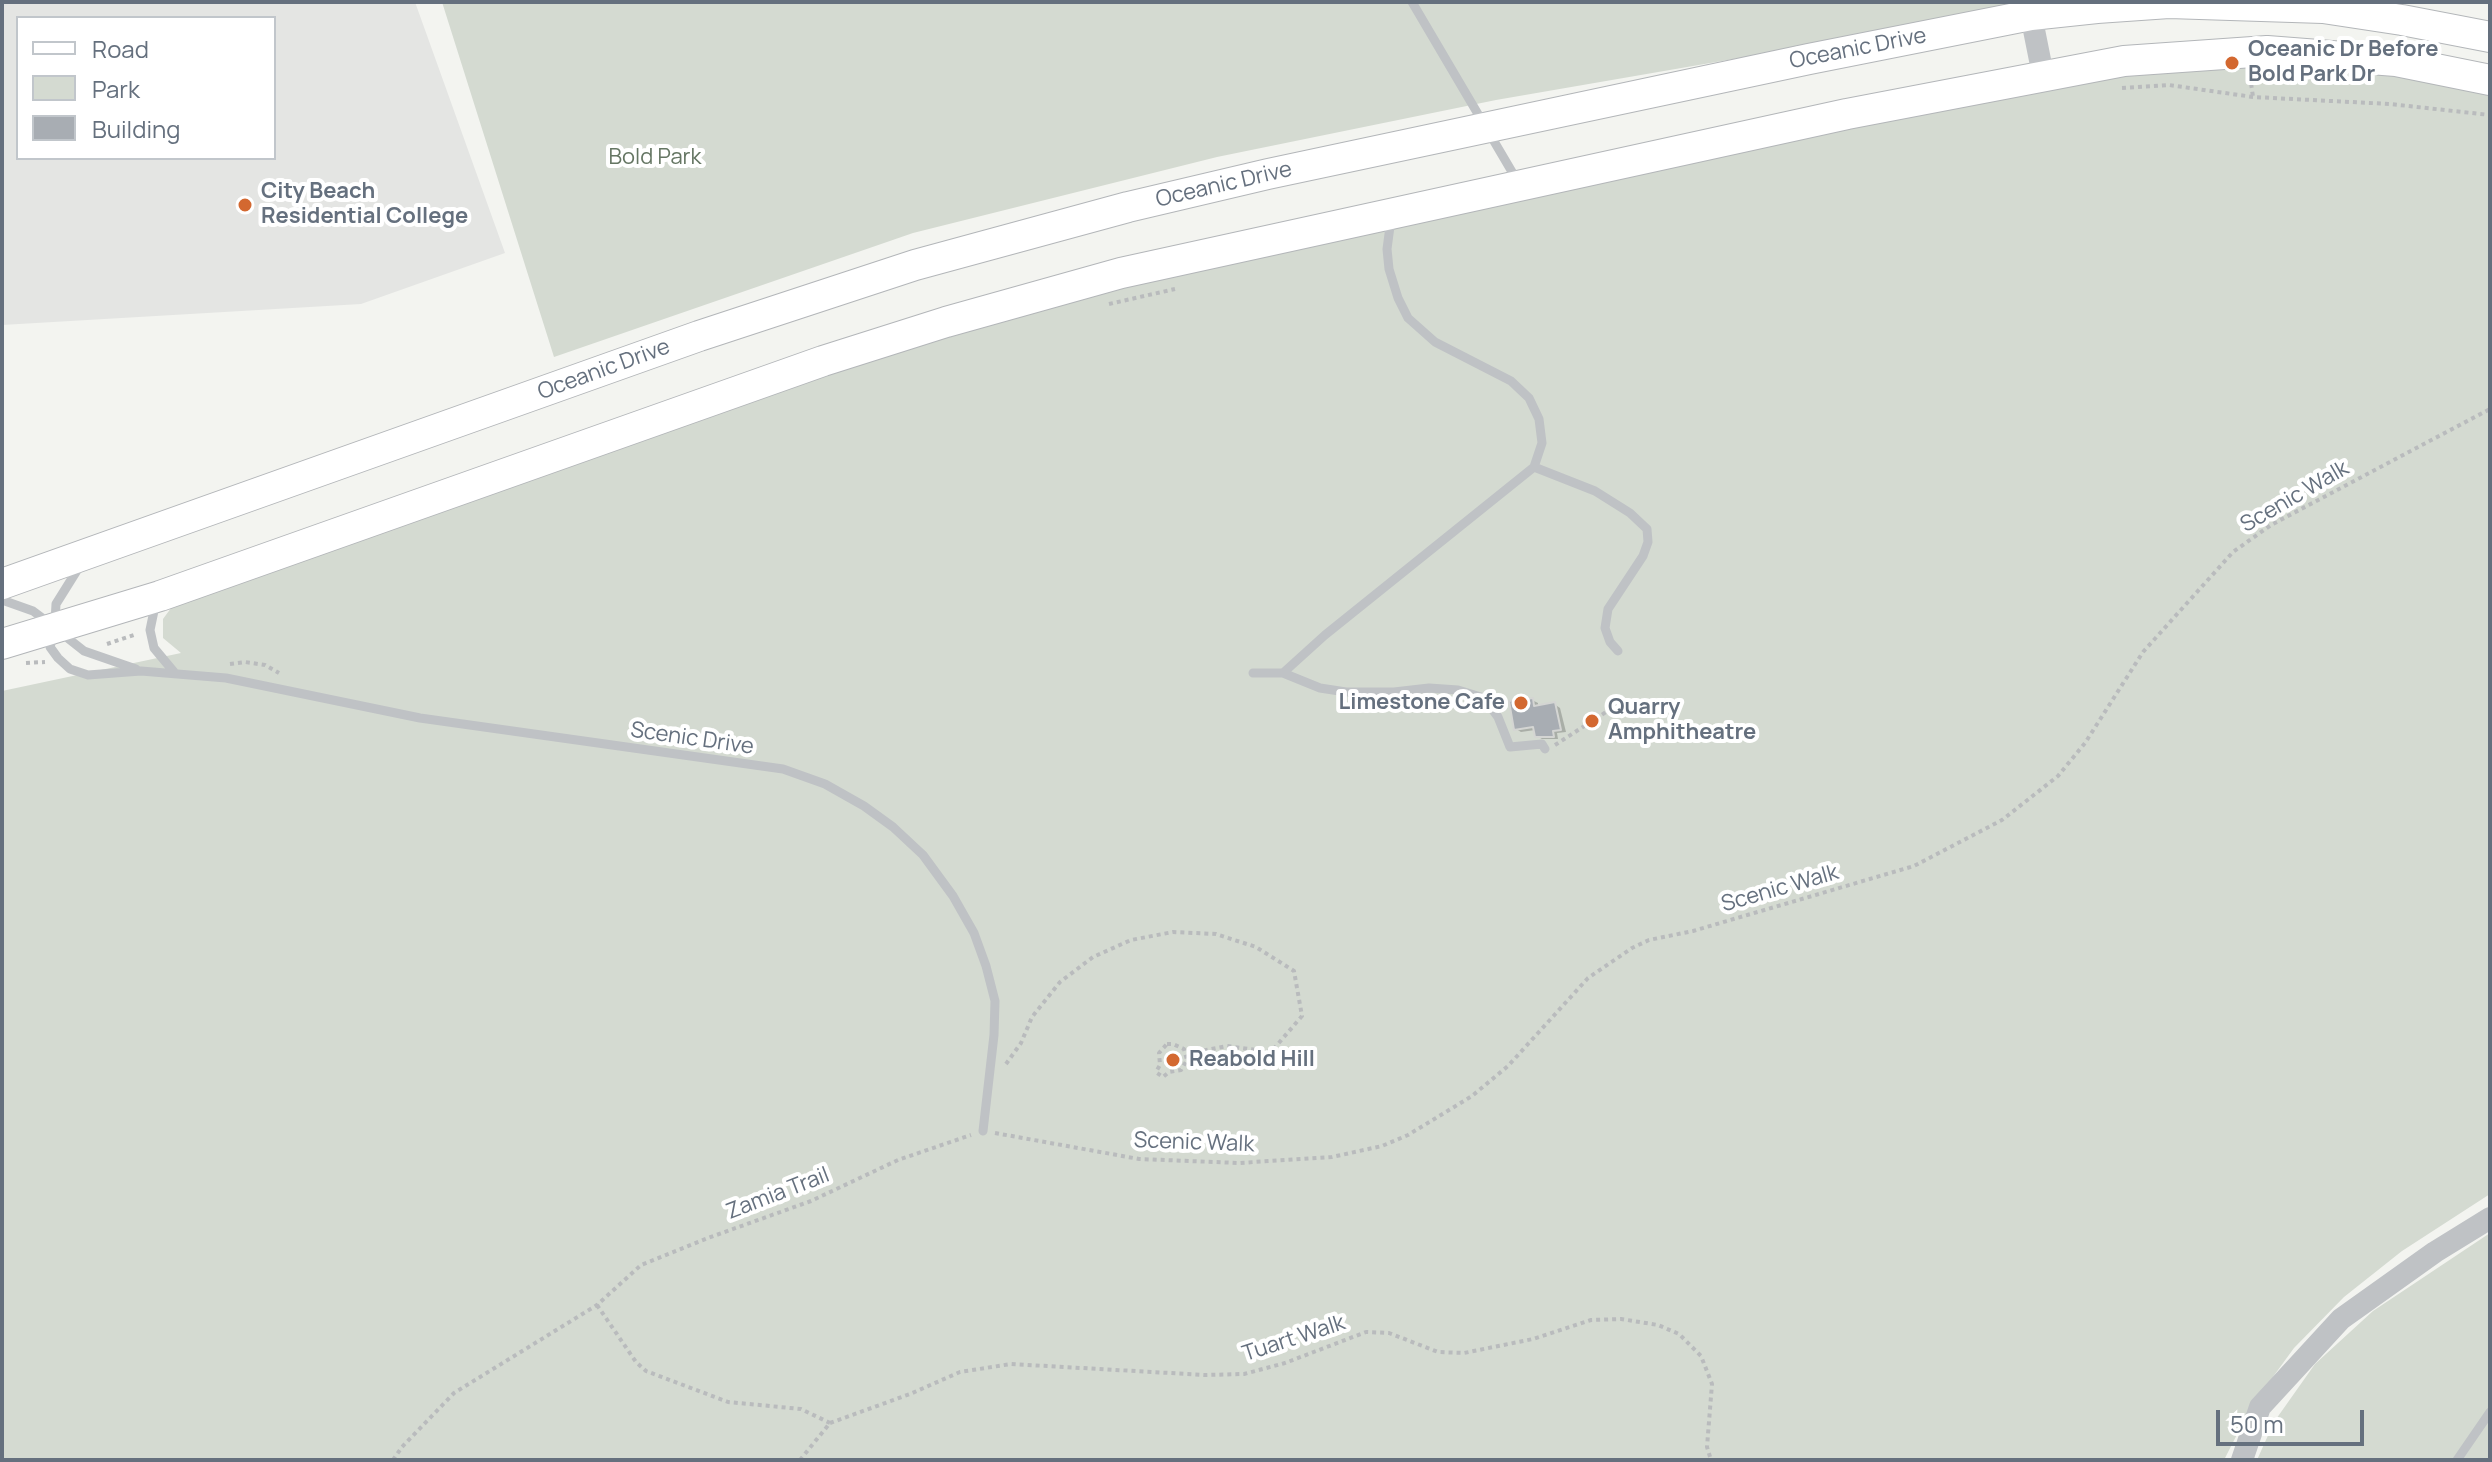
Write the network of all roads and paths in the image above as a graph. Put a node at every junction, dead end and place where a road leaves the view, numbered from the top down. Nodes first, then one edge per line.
1 (1412, 2) edge
2 (2028, 9) edge
3 (2490, 37) edge
4 (2043, 75) junction
5 (2490, 80) edge
6 (2113, 89) dead end
7 (2490, 115) edge
8 (1486, 127) junction
9 (1520, 185) junction
10 (1393, 212) junction
11 (1186, 286) dead end
12 (1108, 304) dead end
13 (2490, 409) edge
14 (1534, 467) junction
15 (87, 555) junction
16 (2, 584) edge
17 (160, 596) junction
18 (2, 600) edge
19 (55, 628) junction
20 (150, 630) junction
21 (84, 651) junction
22 (1618, 651) dead end
23 (12, 654) edge
24 (58, 658) junction
25 (221, 665) dead end
26 (141, 671) junction
27 (174, 672) junction
28 (1253, 673) dead end
29 (1283, 673) junction
30 (284, 677) dead end
31 (1620, 703) dead end
32 (1545, 749) joint
33 (1186, 1054) junction
34 (1002, 1055) dead end
35 (1000, 1084) junction
36 (986, 1092) junction
37 (983, 1131) junction
38 (2490, 1218) edge
39 (597, 1305) junction
40 (2490, 1412) edge
41 (830, 1423) junction
42 (393, 1460) edge
43 (800, 1460) edge
44 (1711, 1460) edge
45 (2242, 1460) edge
46 (2457, 1460) edge

1 - 8 lane
2 - 3 main road, Oceanic Drive
2 - 4 street
2 - 8 main road, Oceanic Drive
4 - 5 main road
4 - 9 main road
6 - 7 path
8 - 9 lane
8 - 15 main road, Oceanic Drive
9 - 10 main road
10 - 14 lane
10 - 17 main road
11 - 12 path
13 - 37 path, Scenic Walk
14 - 22 lane
14 - 29 lane
15 - 16 main road, Oceanic Drive
15 - 19 lane
17 - 19 main road
17 - 20 lane
18 - 19 lane, Scenic Drive
19 - 21 lane, Scenic Drive
19 - 23 main road
19 - 24 lane
20 - 21 path
20 - 27 lane
21 - 26 lane, Scenic Drive
23 - 24 path
24 - 26 lane, Scenic Drive
25 - 30 path
26 - 27 lane, Scenic Drive
27 - 36 lane, Scenic Drive
28 - 29 lane
29 - 32 lane
31 - 32 path
33 - 33 path
33 - 35 path
34 - 35 path
35 - 36 path
36 - 37 lane, Scenic Drive
37 - 39 path, Zamia Trail
38 - 45 street
39 - 41 path
39 - 42 path, Zamia Trail
40 - 46 lane
41 - 43 path
41 - 44 path, Tuart Walk

